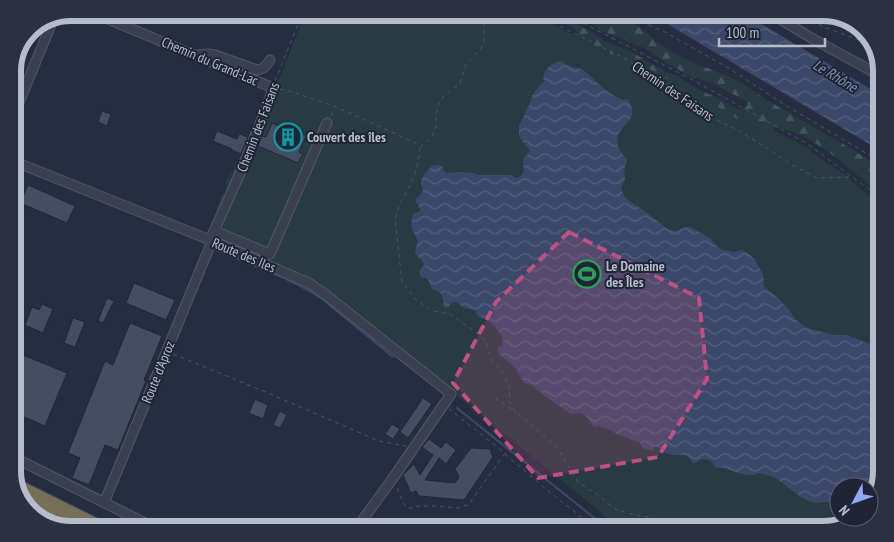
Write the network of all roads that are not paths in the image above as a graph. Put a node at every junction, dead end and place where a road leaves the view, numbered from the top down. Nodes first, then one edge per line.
1 (113, 21) edge
2 (784, 21) edge
3 (51, 26) edge
4 (195, 55) junction
5 (270, 60) dead end
6 (873, 72) edge
7 (273, 88) joint
8 (21, 98) edge
9 (327, 123) road end
10 (21, 164) edge
11 (215, 231) junction
12 (211, 241) junction
13 (21, 461) edge
14 (25, 491) edge
15 (104, 503) junction
16 (84, 521) edge
17 (139, 521) edge
18 (362, 521) edge

1 - 4 street, Chemin du Grand-Lac
2 - 6 street
3 - 8 street
4 - 5 street
4 - 7 street, Chemin du Grand-Lac
7 - 11 street, Chemin des Faisans
9 - 11 street
10 - 12 street, Route des Iles
11 - 12 street, Chemin des Faisans
12 - 15 street, Route d'Aproz
12 - 18 street, Route des Iles
13 - 15 street
14 - 16 highway
15 - 17 street

